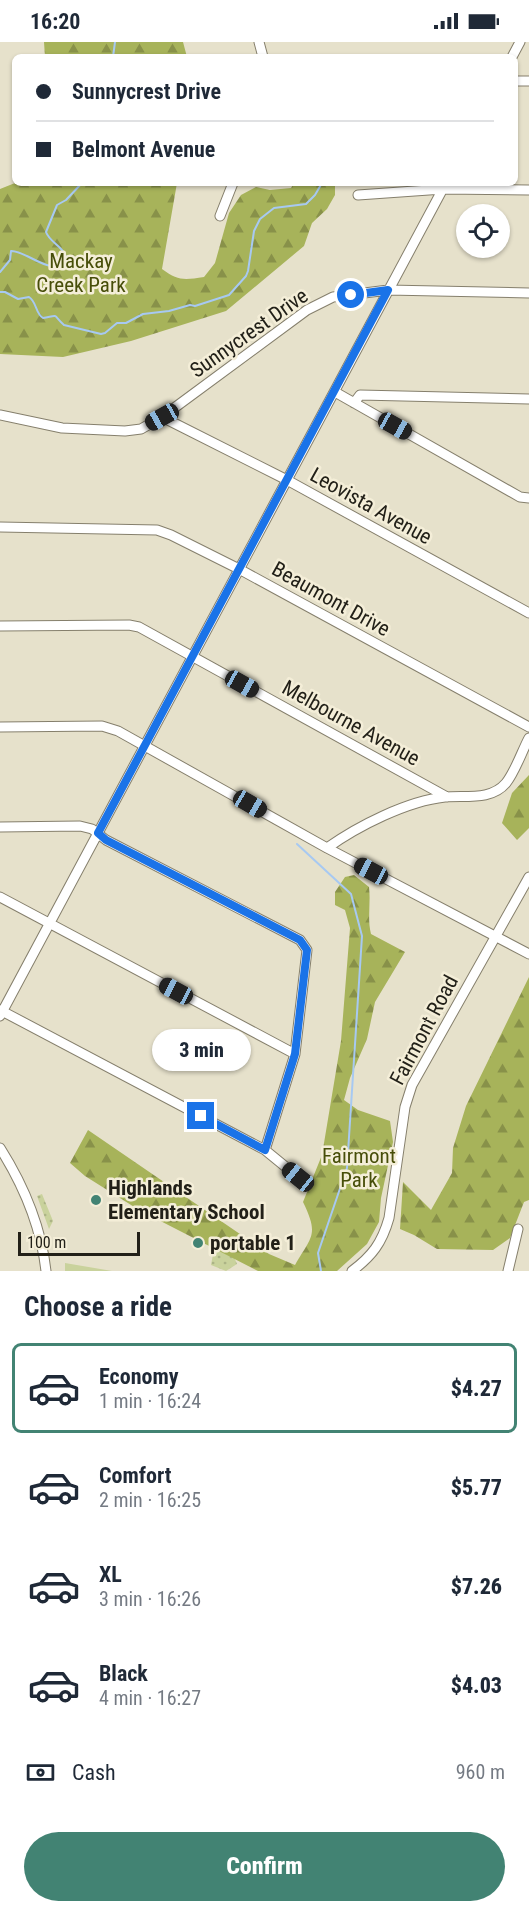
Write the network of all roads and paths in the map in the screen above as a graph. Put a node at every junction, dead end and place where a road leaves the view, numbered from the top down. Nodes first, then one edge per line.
1 (232, 186) edge
2 (445, 186) edge
3 (529, 189) edge
4 (358, 195) dead end
5 (220, 216) dead end
6 (388, 290) junction
7 (529, 293) edge
8 (335, 392) junction
9 (529, 399) edge
10 (354, 403) junction
11 (0, 415) edge
12 (162, 417) junction
13 (287, 480) junction
14 (529, 498) edge
15 (0, 527) edge
16 (239, 569) junction
17 (529, 613) edge
18 (0, 626) edge
19 (192, 656) junction
20 (0, 727) edge
21 (529, 727) edge
22 (529, 738) edge
23 (145, 746) junction
24 (447, 797) junction
25 (0, 826) edge
26 (98, 833) junction
27 (327, 848) junction
28 (529, 877) edge
29 (0, 897) edge
30 (50, 922) junction
31 (495, 936) junction
32 (529, 954) edge
33 (1, 1012) edge
34 (295, 1054) junction
35 (0, 1148) edge
36 (265, 1150) junction
37 (298, 1177) dead end
38 (518, 1229) dead end
39 (46, 1271) edge
40 (352, 1271) edge
41 (508, 1271) edge

1 - 5 street
2 - 3 street
2 - 4 street
2 - 6 street
6 - 7 street, Sunnycrest Drive
6 - 8 street
6 - 12 street, Sunnycrest Drive
8 - 10 street
8 - 13 street
9 - 10 street
10 - 14 street
11 - 12 street, Sunnycrest Drive
12 - 13 street, Leovista Avenue
13 - 16 street
13 - 17 street, Leovista Avenue
15 - 16 street, Beaumont Drive
16 - 19 street
16 - 21 street, Beaumont Drive
18 - 19 street, Melbourne Avenue
19 - 23 street
19 - 24 street, Melbourne Avenue
20 - 23 street
22 - 24 street
23 - 26 street
23 - 27 street
24 - 27 street
25 - 26 street
26 - 30 street
26 - 34 street
27 - 31 street
28 - 31 street, Fairmont Road
29 - 30 street
30 - 33 street
30 - 34 street
31 - 32 street
31 - 40 street, Fairmont Road
33 - 36 street
34 - 36 street
35 - 39 street
36 - 37 street
38 - 41 street

